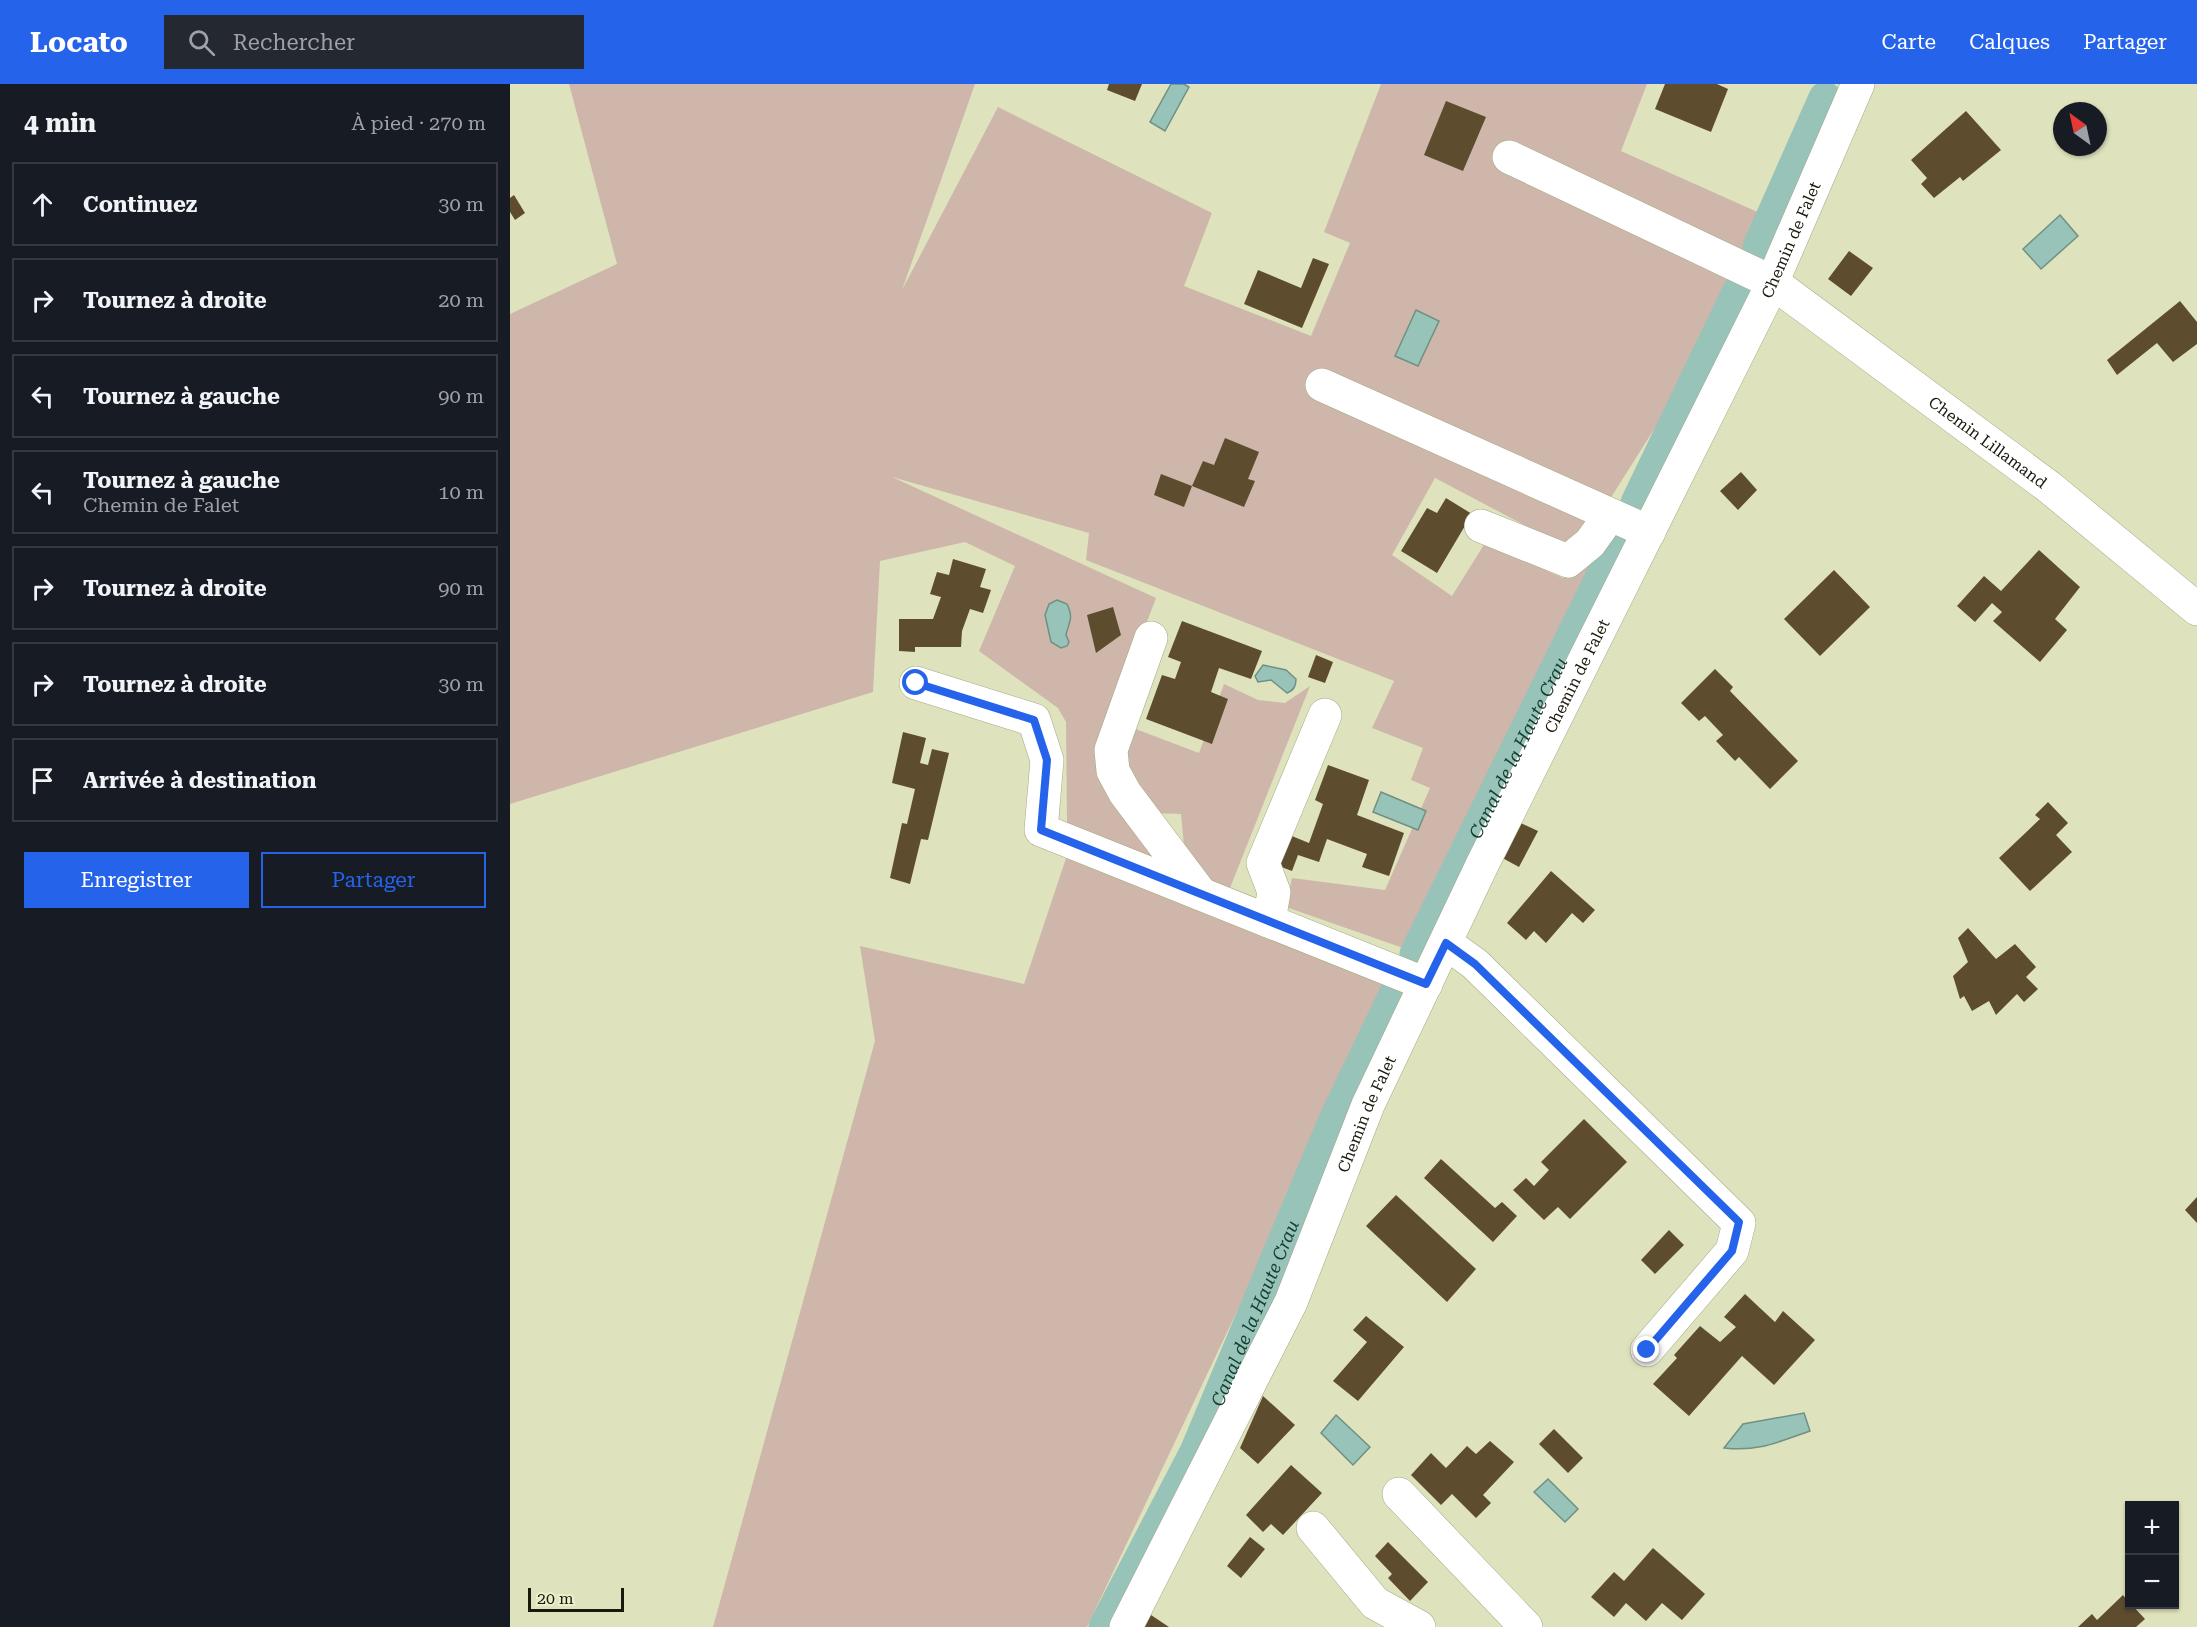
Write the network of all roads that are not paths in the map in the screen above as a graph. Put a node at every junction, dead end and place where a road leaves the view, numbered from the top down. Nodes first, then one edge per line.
1 (1858, 84) edge
2 (1509, 157) dead end
3 (1773, 282) junction
4 (1322, 385) dead end
5 (1610, 515) junction
6 (1481, 526) dead end
7 (1649, 532) junction
8 (2197, 609) edge
9 (1151, 638) dead end
10 (916, 683) dead end
11 (1325, 715) dead end
12 (1201, 894) junction
13 (1269, 921) junction
14 (1446, 943) junction
15 (1426, 984) junction
16 (1647, 1350) dead end
17 (1399, 1494) dead end
18 (1313, 1528) dead end
19 (1126, 1627) edge
20 (1419, 1627) edge
21 (1526, 1627) edge

1 - 3 street, Chemin de Falet
2 - 3 street, Chemin Lillamand
3 - 7 street, Chemin de Falet
3 - 8 street, Chemin Lillamand
4 - 5 street
5 - 6 street
5 - 7 street
7 - 14 street, Chemin de Falet
9 - 12 street
10 - 12 street
11 - 13 street
12 - 13 street
13 - 15 street
14 - 15 street, Chemin de Falet
14 - 16 street
15 - 19 street, Chemin de Falet
17 - 21 street
18 - 20 street

